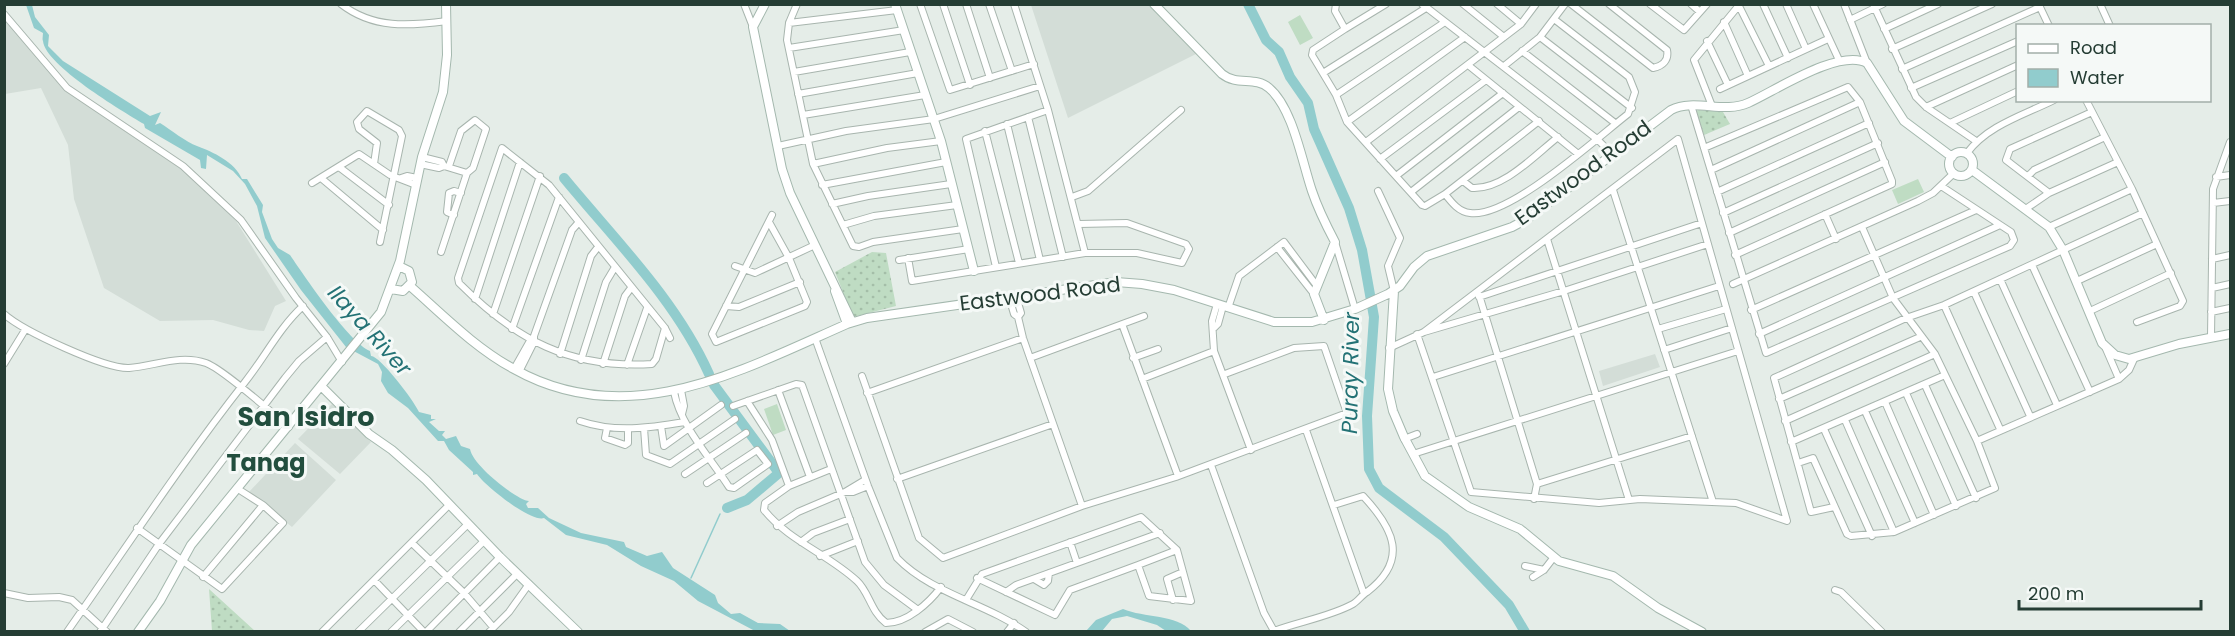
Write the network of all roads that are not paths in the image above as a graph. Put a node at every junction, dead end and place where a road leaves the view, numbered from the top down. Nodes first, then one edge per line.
1 (341, 4) edge
2 (446, 4) edge
3 (744, 4) edge
4 (765, 4) edge
5 (797, 4) edge
6 (920, 4) edge
7 (943, 4) edge
8 (966, 4) edge
9 (989, 4) edge
10 (1014, 4) edge
11 (1154, 4) edge
12 (1336, 4) edge
13 (1386, 4) edge
14 (1463, 4) edge
15 (1497, 4) edge
16 (1565, 4) edge
17 (1571, 4) edge
18 (1609, 4) edge
19 (1650, 4) edge
20 (1691, 4) edge
21 (1707, 4) edge
22 (1763, 4) edge
23 (1786, 4) edge
24 (1813, 4) edge
25 (1844, 4) edge
26 (1883, 4) edge
27 (1938, 4) edge
28 (1992, 4) edge
29 (2100, 4) edge
30 (1535, 5) edge
31 (1739, 5) edge
32 (1424, 6) edge
33 (1874, 6) edge
34 (2040, 6) edge
35 (896, 7) edge
36 (1700, 12) junction
37 (4, 14) edge
38 (1554, 19) junction
39 (1851, 20) junction
40 (447, 21) junction
41 (1445, 22) junction
42 (1724, 22) junction
43 (789, 23) junction
44 (1521, 24) junction
45 (2048, 24) edge
46 (2109, 24) edge
47 (753, 27) junction
48 (1884, 28) junction
49 (1345, 29) junction
50 (904, 30) junction
51 (1465, 37) junction
52 (1504, 37) junction
53 (1540, 37) junction
54 (1828, 39) junction
55 (1707, 41) junction
56 (2016, 42) edge
57 (789, 48) junction
58 (1806, 49) junction
59 (1892, 49) junction
60 (1522, 51) junction
61 (910, 52) junction
62 (1485, 52) junction
63 (1788, 58) junction
64 (1839, 60) junction
65 (1867, 63) junction
66 (1034, 64) junction
67 (1468, 65) junction
68 (1504, 66) junction
69 (1769, 66) junction
70 (2016, 66) edge
71 (1902, 69) junction
72 (1012, 71) junction
73 (794, 72) junction
74 (918, 73) junction
75 (1323, 73) junction
76 (1748, 76) junction
77 (990, 78) junction
78 (1485, 80) junction
79 (970, 85) junction
80 (1728, 85) junction
81 (1040, 86) junction
82 (1720, 88) dead end
83 (1911, 88) junction
84 (2016, 92) edge
85 (1503, 93) junction
86 (798, 94) junction
87 (925, 95) junction
88 (1336, 95) junction
89 (1860, 102) junction
90 (2050, 102) edge
91 (2087, 102) edge
92 (1691, 105) junction
93 (1712, 106) junction
94 (1519, 107) junction
95 (1926, 107) junction
96 (1632, 108) junction
97 (1048, 110) junction
98 (1181, 110) dead end
99 (2092, 112) junction
100 (803, 115) junction
101 (1028, 117) junction
102 (934, 119) junction
103 (1539, 121) junction
104 (1347, 122) junction
105 (1615, 123) junction
106 (1869, 123) junction
107 (1950, 123) junction
108 (1007, 124) junction
109 (986, 131) junction
110 (1558, 137) junction
111 (2105, 137) junction
112 (807, 139) junction
113 (1597, 139) junction
114 (940, 141) junction
115 (1976, 141) junction
116 (1366, 142) junction
117 (2230, 142) edge
118 (1878, 143) junction
119 (778, 146) junction
120 (1704, 148) junction
121 (1577, 153) junction
122 (1967, 153) junction
123 (2229, 153) edge
124 (1612, 154) junction
125 (1952, 157) junction
126 (1380, 159) junction
127 (421, 161) junction
128 (520, 162) junction
129 (946, 162) junction
130 (1885, 162) junction
131 (2118, 162) junction
132 (374, 164) junction
133 (813, 164) junction
134 (339, 166) junction
135 (446, 166) junction
136 (1711, 170) junction
137 (1972, 170) junction
138 (468, 171) junction
139 (1954, 173) junction
140 (2230, 175) edge
141 (540, 176) junction
142 (1396, 176) junction
143 (2028, 176) junction
144 (2216, 177) junction
145 (321, 178) junction
146 (398, 178) junction
147 (417, 181) junction
148 (1463, 181) junction
149 (312, 183) dead end
150 (951, 184) junction
151 (822, 185) junction
152 (1941, 186) junction
153 (2132, 189) junction
154 (1613, 190) junction
155 (1378, 191) dead end
156 (1411, 192) junction
157 (1717, 192) junction
158 (461, 193) junction
159 (2049, 193) junction
160 (1445, 194) junction
161 (559, 197) junction
162 (1072, 197) junction
163 (2230, 201) edge
164 (2213, 203) junction
165 (832, 204) junction
166 (389, 205) junction
167 (957, 205) junction
168 (2027, 208) junction
169 (1976, 210) junction
170 (1723, 213) junction
171 (2143, 213) junction
172 (1825, 214) junction
173 (454, 215) junction
174 (579, 222) junction
175 (1702, 223) junction
176 (1079, 224) junction
177 (843, 225) junction
178 (2000, 225) junction
179 (1862, 227) junction
180 (2049, 227) junction
181 (963, 229) junction
182 (383, 230) junction
183 (1729, 233) junction
184 (1547, 239) junction
185 (1836, 239) junction
186 (380, 242) dead end
187 (1335, 242) junction
188 (1708, 244) junction
189 (2157, 244) junction
190 (815, 245) junction
191 (1631, 246) junction
192 (598, 247) junction
193 (969, 249) junction
194 (2063, 250) junction
195 (441, 252) dead end
196 (1085, 254) junction
197 (1735, 255) junction
198 (2230, 255) edge
199 (1063, 257) junction
200 (1873, 257) junction
201 (789, 258) junction
202 (908, 258) junction
203 (2212, 259) junction
204 (899, 260) dead end
205 (1040, 260) junction
206 (1019, 263) junction
207 (2032, 265) junction
208 (399, 266) junction
209 (735, 266) dead end
210 (615, 267) junction
211 (996, 267) junction
212 (1638, 267) junction
213 (744, 270) junction
214 (974, 271) junction
215 (1558, 271) junction
216 (2171, 273) junction
217 (1882, 277) junction
218 (2000, 279) junction
219 (1743, 281) junction
220 (2077, 281) junction
221 (800, 282) junction
222 (1734, 284) dead end
223 (2230, 284) edge
224 (410, 286) junction
225 (1719, 286) junction
226 (631, 288) junction
227 (2212, 288) junction
228 (391, 289) junction
229 (1316, 290) junction
230 (1564, 291) junction
231 (1391, 292) junction
232 (1974, 292) junction
233 (1478, 294) junction
234 (1012, 297) junction
235 (1893, 298) junction
236 (476, 299) junction
237 (303, 306) junction
238 (726, 306) junction
239 (1223, 306) junction
240 (1944, 306) junction
241 (647, 308) junction
242 (1357, 308) junction
243 (1651, 308) junction
244 (2230, 308) edge
245 (1726, 309) junction
246 (1751, 310) junction
247 (2090, 311) junction
248 (2211, 312) junction
249 (4, 314) edge
250 (494, 314) junction
251 (1485, 315) junction
252 (1144, 316) dead end
253 (1906, 318) junction
254 (1324, 320) junction
255 (2137, 322) dead end
256 (850, 323) junction
257 (1122, 324) junction
258 (665, 328) junction
259 (1732, 328) junction
260 (512, 329) junction
261 (1658, 329) junction
262 (25, 330) junction
263 (1577, 332) junction
264 (1420, 333) junction
265 (1758, 334) junction
266 (2230, 334) edge
267 (327, 337) junction
268 (1920, 337) junction
269 (2211, 337) junction
270 (670, 338) dead end
271 (815, 338) junction
272 (1023, 338) junction
273 (533, 340) junction
274 (1389, 348) junction
275 (1158, 349) dead end
276 (2106, 349) junction
277 (1664, 350) junction
278 (1214, 351) junction
279 (1738, 351) junction
280 (560, 354) junction
281 (1935, 354) junction
282 (1499, 357) junction
283 (1030, 358) junction
284 (1133, 358) junction
285 (2134, 359) junction
286 (344, 360) junction
287 (582, 360) junction
288 (4, 364) edge
289 (603, 364) junction
290 (627, 365) junction
291 (517, 370) junction
292 (1672, 372) junction
293 (1225, 374) junction
294 (1945, 375) junction
295 (862, 376) dead end
296 (1433, 377) junction
297 (1142, 379) junction
298 (2119, 379) junction
299 (1925, 385) junction
300 (239, 387) junction
301 (322, 387) junction
302 (778, 390) junction
303 (677, 391) junction
304 (2090, 392) junction
305 (867, 393) junction
306 (1906, 393) junction
307 (1597, 394) junction
308 (1779, 399) junction
309 (747, 401) junction
310 (1885, 402) junction
311 (722, 405) dead end
312 (2057, 405) junction
313 (733, 406) dead end
314 (264, 407) junction
315 (1865, 411) junction
316 (2030, 416) junction
317 (735, 419) dead end
318 (1845, 420) junction
319 (580, 421) dead end
320 (1518, 421) junction
321 (1785, 421) junction
322 (1053, 424) junction
323 (688, 425) junction
324 (661, 426) junction
325 (289, 427) junction
326 (607, 428) junction
327 (644, 428) junction
328 (628, 429) junction
329 (1824, 429) junction
330 (2000, 429) junction
331 (1306, 430) junction
332 (746, 433) dead end
333 (1417, 434) dead end
334 (1692, 436) junction
335 (1404, 439) junction
336 (1977, 441) junction
337 (1454, 442) junction
338 (1791, 442) junction
339 (700, 443) junction
340 (1251, 450) junction
341 (1413, 454) junction
342 (710, 458) junction
343 (1618, 460) junction
344 (1798, 464) junction
345 (1211, 465) junction
346 (831, 469) junction
347 (686, 474) dead end
348 (721, 474) junction
349 (1178, 476) junction
350 (810, 477) junction
351 (897, 479) junction
352 (707, 483) dead end
353 (866, 483) junction
354 (1537, 484) junction
355 (789, 486) junction
356 (238, 489) junction
357 (843, 493) junction
358 (1976, 498) junction
359 (1534, 499) junction
360 (1629, 500) junction
361 (1713, 502) junction
362 (263, 505) junction
363 (1334, 505) junction
364 (449, 506) junction
365 (1082, 506) junction
366 (1956, 506) junction
367 (1834, 507) junction
368 (1934, 515) junction
369 (849, 519) junction
370 (1915, 523) junction
371 (468, 524) junction
372 (777, 526) junction
373 (137, 528) junction
374 (1894, 532) junction
375 (1160, 533) junction
376 (1872, 536) junction
377 (484, 541) junction
378 (858, 541) junction
379 (801, 542) junction
380 (1070, 542) junction
381 (159, 544) junction
382 (413, 544) junction
383 (1177, 550) junction
384 (820, 556) junction
385 (500, 557) junction
386 (1554, 557) junction
387 (181, 560) junction
388 (430, 561) junction
389 (1077, 563) junction
390 (1138, 565) junction
391 (1525, 566) dead end
392 (1544, 570) junction
393 (1183, 572) junction
394 (517, 574) junction
395 (447, 577) junction
396 (1533, 577) dead end
397 (203, 578) junction
398 (977, 578) junction
399 (375, 581) junction
400 (529, 584) junction
401 (940, 588) junction
402 (1835, 590) dead end
403 (1006, 592) junction
404 (4, 593) edge
405 (464, 593) junction
406 (1364, 594) junction
407 (391, 599) junction
408 (966, 600) junction
409 (1173, 600) junction
410 (83, 609) junction
411 (918, 610) junction
412 (480, 612) junction
413 (408, 615) junction
414 (1014, 623) junction
415 (491, 629) edge
416 (103, 630) edge
417 (67, 632) edge
418 (138, 632) edge
419 (322, 632) edge
420 (358, 632) edge
421 (391, 632) edge
422 (425, 632) edge
423 (459, 632) edge
424 (578, 632) edge
425 (925, 632) edge
426 (973, 632) edge
427 (1007, 632) edge
428 (1026, 632) edge
429 (1702, 632) edge
430 (1882, 632) edge

1 - 40 street
2 - 40 main road
3 - 47 street
4 - 47 main road
5 - 43 street
6 - 79 street
7 - 79 street
8 - 77 street
9 - 72 street
10 - 66 street
11 - 187 main road
12 - 49 street
13 - 49 street
14 - 52 street
15 - 44 street
16 - 38 street
17 - 18 street
19 - 36 street
20 - 36 street
21 - 36 street
22 - 63 street
23 - 58 street
24 - 54 street
25 - 39 street
26 - 33 street
27 - 48 street
28 - 59 street
29 - 46 street
30 - 44 street
31 - 42 street
31 - 69 street
32 - 41 street
32 - 75 street
33 - 39 street
33 - 48 street
34 - 45 street
34 - 71 street
35 - 43 street
35 - 50 main road
37 - 237 street
38 - 53 street
38 - 96 street
39 - 65 street
40 - 127 main road
41 - 51 street
41 - 88 street
42 - 55 street
42 - 76 street
43 - 57 street
44 - 52 street
47 - 119 main road
48 - 59 street
49 - 75 street
50 - 57 street
50 - 61 main road
51 - 62 street
51 - 104 street
52 - 62 street
53 - 60 street
53 - 96 street
54 - 58 street
54 - 64 street
55 - 80 street
55 - 93 street
56 - 83 street
57 - 73 street
58 - 63 street
59 - 71 street
60 - 68 street
60 - 105 street
61 - 73 street
61 - 74 main road
62 - 67 street
62 - 68 street
63 - 69 street
64 - 65 main road
64 - 93 main road, Eastwood Road
65 - 125 main road
66 - 72 street
66 - 81 street
67 - 78 street
67 - 116 street
68 - 113 street
69 - 76 street
70 - 95 street
71 - 83 street
72 - 77 street
73 - 86 street
74 - 86 street
74 - 87 main road
75 - 88 street
76 - 80 street
77 - 79 street
78 - 85 street
78 - 126 street
80 - 82 street
81 - 97 street
81 - 102 street
83 - 95 street
84 - 107 street
85 - 94 street
85 - 142 street
86 - 100 street
87 - 100 street
87 - 102 main road
88 - 104 street
89 - 106 street
89 - 120 street
89 - 136 street
90 - 115 street
91 - 99 street
92 - 93 main road, Eastwood Road
92 - 120 street
92 - 124 main road, Eastwood Road
94 - 103 street
94 - 156 street
95 - 107 street
96 - 105 street
97 - 101 street
97 - 162 street
98 - 162 street
99 - 111 street
99 - 143 street
100 - 112 street
101 - 108 street
101 - 199 street
102 - 112 street
102 - 114 main road
103 - 110 street
103 - 148 street
104 - 116 street
105 - 113 street
106 - 118 street
106 - 157 street
107 - 115 street
108 - 109 street
108 - 205 street
109 - 206 street
109 - 211 street
110 - 121 street
110 - 148 street
111 - 131 street
111 - 143 street
112 - 119 street
112 - 133 street
113 - 121 street
113 - 124 street
114 - 129 main road
114 - 133 street
115 - 122 street
116 - 126 street
117 - 123 street
118 - 130 street
118 - 170 street
119 - 190 main road
120 - 136 street
121 - 160 street
122 - 125 main road
122 - 137 main road
123 - 144 street
124 - 231 main road, Eastwood Road
125 - 139 main road
126 - 142 street
127 - 135 street
127 - 147 main road
128 - 141 street
128 - 236 street
128 - 236 street
129 - 150 main road
129 - 151 street
130 - 172 street
130 - 183 street
131 - 153 street
131 - 159 street
132 - 134 street
132 - 146 street
132 - 146 street
133 - 151 street
134 - 145 street
134 - 166 street
135 - 138 street
135 - 138 street
136 - 157 street
137 - 139 main road
137 - 168 main road
138 - 158 street
139 - 152 street
140 - 144 street
141 - 161 street
141 - 250 street
142 - 156 street
143 - 159 street
144 - 164 street
145 - 149 street
145 - 182 street
146 - 147 street
146 - 166 street
147 - 208 main road
148 - 160 street
150 - 165 street
150 - 167 main road
151 - 165 street
152 - 169 street
152 - 179 street
153 - 171 street
153 - 180 street
154 - 175 street
154 - 184 street
154 - 191 street
155 - 231 street
156 - 160 street
157 - 170 street
158 - 173 street
158 - 173 street
159 - 168 street
161 - 174 street
161 - 260 street
162 - 176 street
163 - 164 street
164 - 203 street
165 - 177 street
166 - 182 street
167 - 177 street
167 - 181 main road
168 - 180 main road
169 - 178 street
169 - 200 street
170 - 183 street
171 - 189 street
171 - 194 street
172 - 185 street
172 - 197 street
173 - 195 street
174 - 192 street
174 - 273 street
175 - 188 street
175 - 191 street
176 - 196 street
176 - 196 street
177 - 181 street
178 - 217 street
178 - 235 street
179 - 185 street
179 - 200 street
180 - 194 main road
181 - 193 main road
182 - 186 street
183 - 197 street
184 - 215 street
184 - 233 street
185 - 219 street
187 - 229 main road
187 - 242 street
188 - 212 street
188 - 225 street
189 - 216 street
189 - 220 street
190 - 201 street
190 - 256 main road
191 - 212 street
191 - 215 street
192 - 210 street
192 - 280 street
193 - 202 street
193 - 214 main road
194 - 207 street
194 - 220 main road
196 - 199 street
197 - 219 street
198 - 203 street
199 - 205 street
200 - 217 street
200 - 246 street
201 - 213 street
201 - 213 street
201 - 221 street
202 - 204 street
202 - 214 street
203 - 227 street
205 - 206 street
206 - 211 street
207 - 218 street
207 - 304 street
208 - 224 main road, Eastwood Road
208 - 228 main road
209 - 213 street
210 - 226 street
210 - 287 street
211 - 214 street
212 - 230 street
212 - 243 street
213 - 238 street
215 - 230 street
215 - 233 street
216 - 247 street
216 - 255 street
217 - 235 street
217 - 265 street
218 - 232 street
218 - 312 street
219 - 222 street
219 - 246 street
220 - 247 main road
221 - 238 street
221 - 238 street
223 - 227 street
224 - 228 main road
224 - 291 main road, Eastwood Road
225 - 243 street
225 - 245 street
226 - 241 street
226 - 289 street
227 - 248 street
228 - 286 main road
229 - 239 street
229 - 254 main road
230 - 251 street
230 - 263 street
231 - 242 main road, Eastwood Road
231 - 274 main road
232 - 240 street
232 - 316 street
233 - 251 street
233 - 264 street
234 - 239 main road, Eastwood Road
234 - 256 main road, Eastwood Road
234 - 272 street
235 - 253 street
235 - 265 street
236 - 250 street
237 - 267 street
237 - 300 street
239 - 254 main road, Eastwood Road
239 - 278 street
240 - 253 street
240 - 330 street
241 - 258 street
241 - 290 street
242 - 254 main road, Eastwood Road
243 - 261 street
243 - 263 street
244 - 248 street
245 - 259 street
245 - 261 street
246 - 265 street
247 - 276 main road
248 - 269 street
249 - 262 street
250 - 260 street
251 - 264 street
251 - 282 street
252 - 257 street
253 - 268 street
253 - 308 street
256 - 271 main road, Eastwood Road
257 - 283 street
257 - 284 street
258 - 270 street
258 - 290 street
259 - 277 street
259 - 279 street
260 - 273 street
261 - 277 street
262 - 288 street
262 - 300 street
263 - 282 street
263 - 307 street
264 - 274 street
264 - 296 street
266 - 269 main road
267 - 286 street
267 - 314 street
268 - 281 street
268 - 308 street
269 - 285 main road
271 - 303 main road, Eastwood Road
271 - 353 street
272 - 283 street
272 - 305 street
273 - 280 street
273 - 291 street
274 - 335 main road
275 - 284 street
276 - 285 main road
276 - 298 street
277 - 292 street
278 - 293 street
278 - 297 street
279 - 292 street
279 - 361 street
280 - 287 street
281 - 294 street
281 - 321 street
282 - 296 street
282 - 320 street
283 - 322 street
284 - 297 street
285 - 298 street
286 - 301 main road
287 - 289 street
289 - 290 street
291 - 303 main road, Eastwood Road
292 - 307 street
292 - 334 street
293 - 331 street
293 - 340 street
294 - 299 street
294 - 336 street
295 - 305 street
296 - 337 street
297 - 349 street
298 - 304 street
299 - 306 street
299 - 358 street
300 - 314 street
300 - 373 street
301 - 325 main road
301 - 364 main road
302 - 309 street
302 - 346 street
302 - 350 street
303 - 323 street
304 - 312 street
305 - 351 street
306 - 310 street
306 - 366 street
307 - 320 street
307 - 343 street
308 - 321 street
309 - 313 street
309 - 355 street
310 - 315 street
310 - 368 street
311 - 323 street
312 - 316 street
314 - 325 street
314 - 381 street
315 - 318 street
315 - 370 street
316 - 330 street
317 - 339 street
318 - 329 street
318 - 374 street
319 - 326 street
320 - 337 street
320 - 354 street
321 - 338 street
322 - 351 street
322 - 365 street
323 - 324 street
323 - 324 street
323 - 339 street
324 - 327 street
325 - 356 main road
326 - 328 street
326 - 328 street
327 - 328 street
327 - 339 street
329 - 338 street
329 - 376 street
330 - 336 street
331 - 340 street
331 - 363 street
332 - 342 street
333 - 335 street
334 - 343 street
334 - 361 street
335 - 341 main road
336 - 358 street
337 - 341 street
337 - 359 street
338 - 344 street
339 - 342 street
340 - 345 street
341 - 386 main road
342 - 347 street
342 - 348 street
343 - 354 street
343 - 360 street
344 - 367 street
344 - 367 street
345 - 349 street
345 - 406 street
346 - 350 street
346 - 357 street
348 - 348 street
348 - 352 street
349 - 365 street
350 - 355 street
351 - 365 street
353 - 357 street
353 - 401 street
354 - 359 street
355 - 372 street
356 - 362 street
356 - 387 main road
357 - 369 street
357 - 372 street
358 - 366 street
359 - 360 street
360 - 361 street
362 - 397 street
362 - 397 street
363 - 406 street
363 - 406 street
364 - 371 main road
364 - 382 street
366 - 368 street
367 - 376 street
368 - 370 street
369 - 378 street
369 - 379 street
370 - 374 street
371 - 377 main road
371 - 388 street
372 - 379 street
373 - 381 street
373 - 410 street
374 - 376 street
375 - 380 street
375 - 383 street
375 - 389 street
377 - 385 main road
377 - 395 street
378 - 384 street
378 - 411 street
379 - 384 street
380 - 389 street
380 - 398 street
381 - 387 street
381 - 416 street
382 - 388 street
382 - 399 street
383 - 390 street
383 - 393 street
384 - 411 street
385 - 394 main road
385 - 405 street
386 - 392 street
386 - 429 main road
387 - 397 street
387 - 418 main road
388 - 395 street
388 - 407 street
389 - 403 street
390 - 403 street
390 - 409 street
391 - 392 street
392 - 396 street
393 - 409 street
393 - 409 street
394 - 400 main road
394 - 412 street
395 - 405 street
395 - 413 street
398 - 403 street
398 - 408 street
399 - 407 street
399 - 419 street
400 - 415 street
400 - 424 main road
401 - 408 street
401 - 411 street
402 - 430 street
404 - 410 street
405 - 412 street
405 - 422 street
407 - 413 street
407 - 420 street
408 - 414 street
410 - 416 street
410 - 417 street
412 - 415 street
412 - 423 street
413 - 421 street
413 - 422 street
414 - 427 street
414 - 428 street
425 - 426 street

